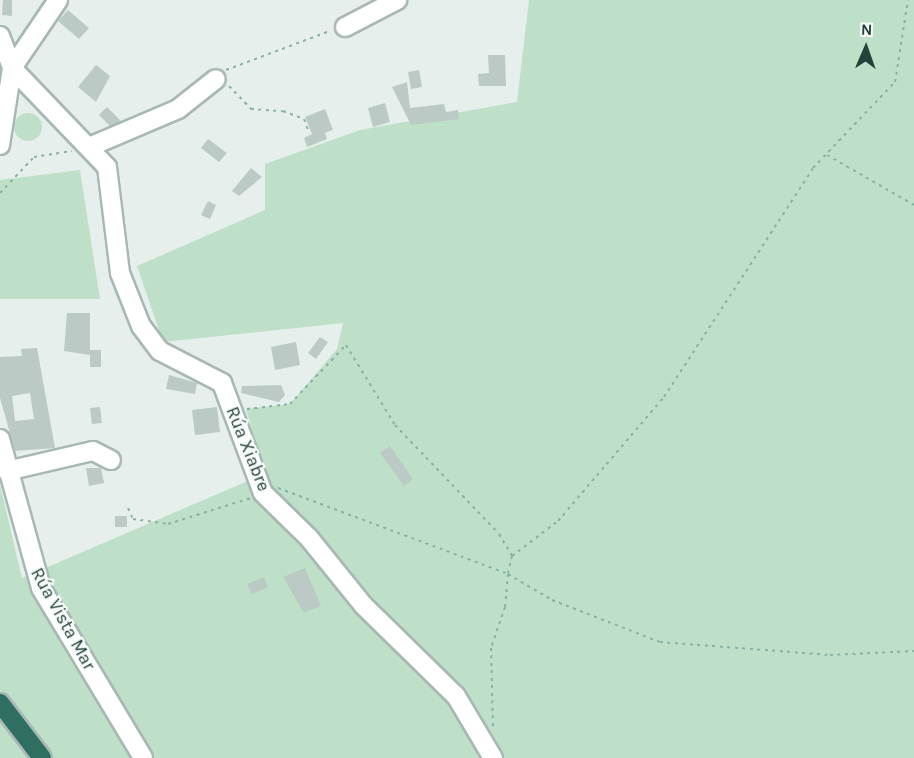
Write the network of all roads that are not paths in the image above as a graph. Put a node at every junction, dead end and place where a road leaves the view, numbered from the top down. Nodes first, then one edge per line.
1 (58, 0) edge
2 (397, 0) edge
3 (345, 27) road end
4 (0, 36) edge
5 (12, 68) junction
6 (216, 79) road end
7 (0, 145) edge
8 (89, 147) junction
9 (0, 439) edge
10 (111, 460) dead end
11 (7, 471) junction
12 (0, 703) edge
13 (42, 758) edge
14 (143, 758) edge
15 (493, 758) edge

1 - 5 street
2 - 3 street
4 - 5 street
5 - 7 street
5 - 8 street, Rúa Xiabre
6 - 8 street
8 - 15 street, Rúa Xiabre
9 - 11 street, Rúa Vista Mar
10 - 11 street
11 - 14 street, Rúa Vista Mar
12 - 13 highway

